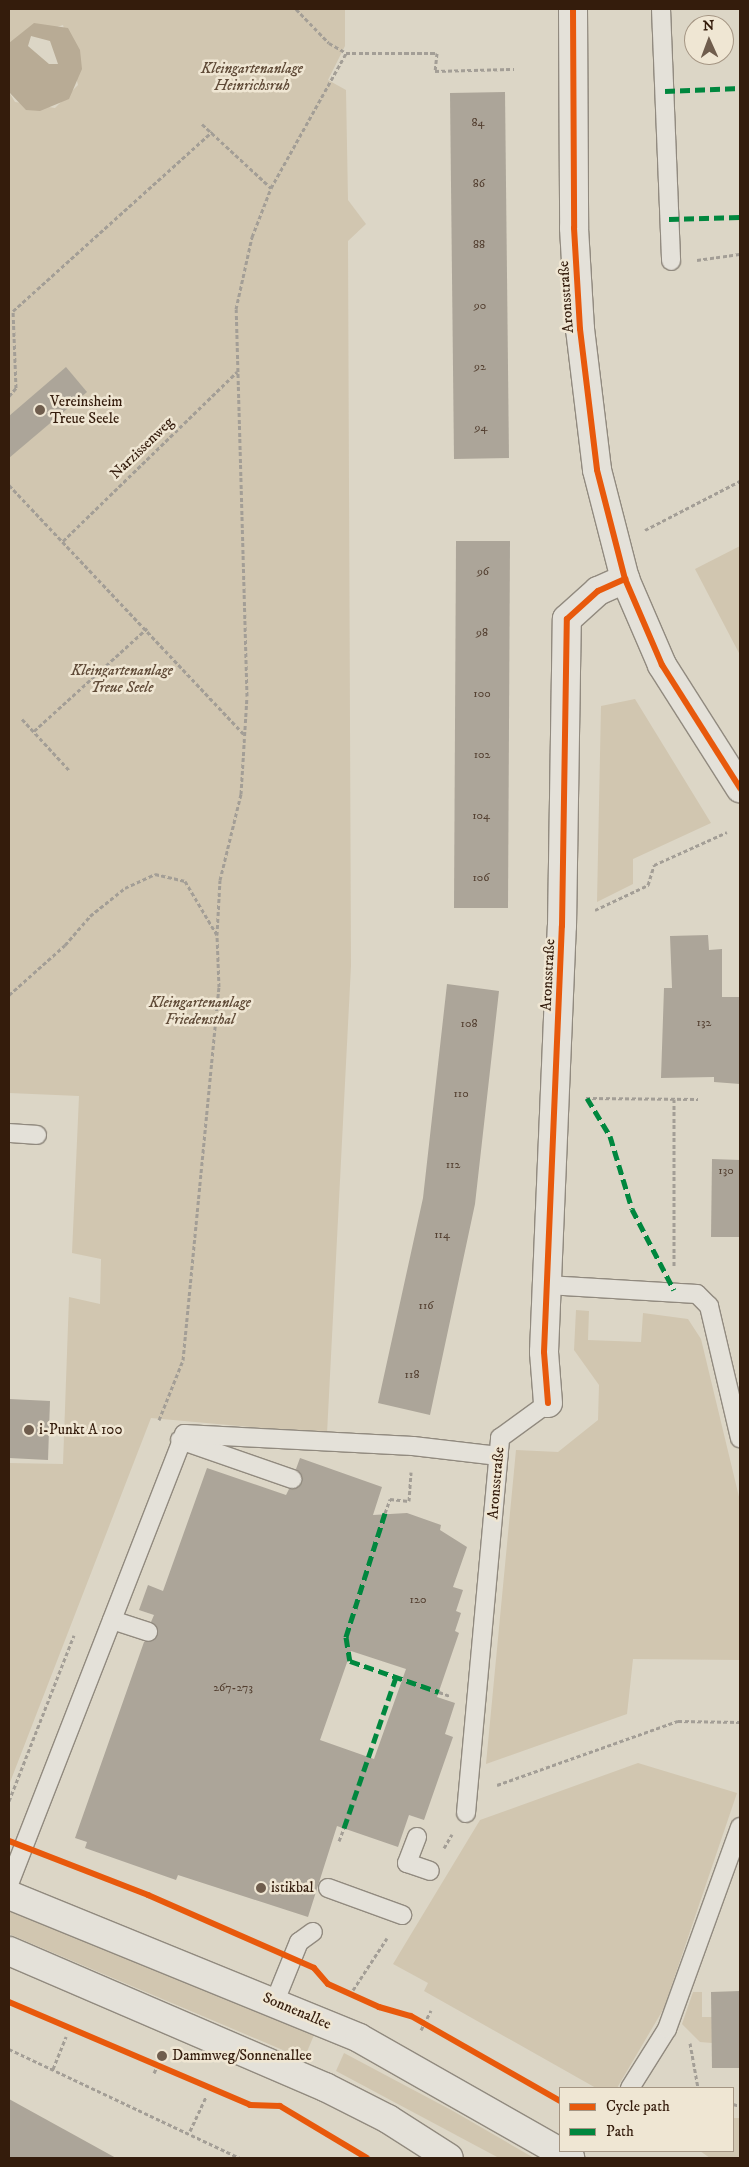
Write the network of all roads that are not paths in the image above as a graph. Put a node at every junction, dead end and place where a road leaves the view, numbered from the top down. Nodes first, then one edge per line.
1 (573, 9) edge
2 (662, 9) edge
3 (671, 261) dead end
4 (625, 579) junction
5 (740, 788) edge
6 (9, 1133) edge
7 (37, 1135) dead end
8 (547, 1285) junction
9 (548, 1403) joint
10 (740, 1438) edge
11 (179, 1440) junction
12 (498, 1456) junction
13 (292, 1478) dead end
14 (112, 1620) junction
15 (148, 1632) dead end
16 (466, 1812) dead end
17 (740, 1827) edge
18 (417, 1837) dead end
19 (430, 1871) dead end
20 (9, 1884) edge
21 (328, 1888) dead end
22 (9, 1894) edge
23 (402, 1915) dead end
24 (313, 1932) dead end
25 (9, 1951) edge
26 (274, 2001) junction
27 (631, 2087) edge
28 (559, 2152) edge
29 (449, 2158) edge

1 - 4 street, Aronsstraße
2 - 3 lane
4 - 5 street, Aronsstraße
4 - 8 street, Aronsstraße
6 - 7 lane
8 - 9 street, Aronsstraße
8 - 10 lane
9 - 12 lane, Aronsstraße
11 - 12 lane
11 - 13 lane
11 - 14 lane
12 - 16 lane, Aronsstraße
14 - 15 lane
14 - 20 lane
17 - 27 lane
18 - 19 lane
21 - 23 lane
22 - 26 street, Sonnenallee
24 - 26 lane
25 - 29 street
26 - 28 street, Sonnenallee

